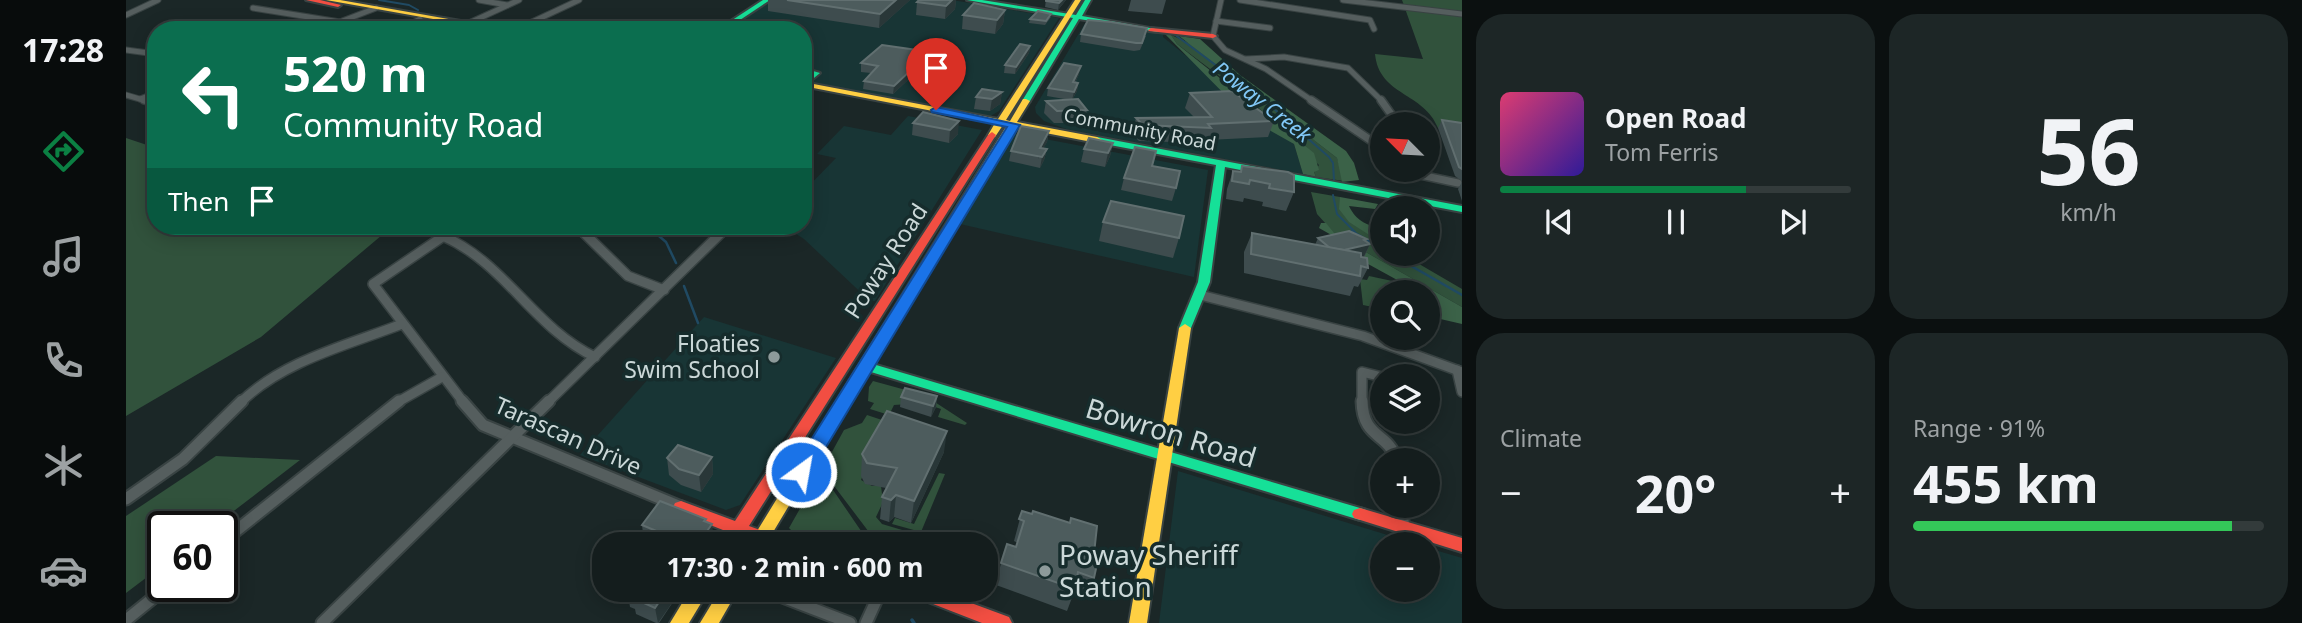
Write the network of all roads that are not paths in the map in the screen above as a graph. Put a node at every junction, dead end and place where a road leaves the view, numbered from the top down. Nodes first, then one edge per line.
1 (158, 0) edge
2 (309, 0) edge
3 (329, 0) edge
4 (479, 0) edge
5 (519, 0) edge
6 (579, 0) edge
7 (767, 0) edge
8 (970, 0) edge
9 (1221, 0) edge
10 (1240, 0) edge
11 (1343, 0) edge
12 (1365, 1) edge
13 (507, 5) junction
14 (1080, 6) edge
15 (253, 8) dead end
16 (373, 9) junction
17 (128, 13) edge
18 (1462, 14) edge
19 (420, 19) junction
20 (451, 20) junction
21 (334, 21) edge
22 (343, 21) edge
23 (416, 21) edge
24 (431, 21) edge
25 (455, 21) edge
26 (484, 21) edge
27 (534, 21) edge
28 (734, 21) edge
29 (1216, 21) junction
30 (1270, 28) dead end
31 (1374, 29) dead end
32 (1213, 36) junction
33 (126, 50) edge
34 (147, 53) edge
35 (1245, 59) junction
36 (1043, 65) junction
37 (812, 85) edge
38 (812, 91) edge
39 (1035, 91) junction
40 (127, 95) edge
41 (147, 96) edge
42 (857, 97) junction
43 (140, 99) junction
44 (147, 101) edge
45 (1392, 112) edge
46 (1005, 126) junction
47 (1370, 138) edge
48 (1143, 148) junction
49 (1122, 150) junction
50 (1167, 152) junction
51 (1221, 165) junction
52 (967, 174) junction
53 (1440, 179) edge
54 (1458, 183) dead end
55 (1372, 196) edge
56 (1440, 207) edge
57 (1462, 209) edge
58 (1440, 210) edge
59 (960, 211) junction
60 (942, 213) junction
61 (1462, 215) edge
62 (586, 235) edge
63 (719, 235) edge
64 (443, 236) joint
65 (920, 247) junction
66 (936, 250) junction
67 (664, 290) junction
68 (911, 292) junction
69 (1200, 295) junction
70 (881, 309) junction
71 (872, 323) junction
72 (402, 324) junction
73 (879, 345) junction
74 (595, 357) junction
75 (866, 366) junction
76 (1460, 371) edge
77 (1370, 374) edge
78 (442, 377) junction
79 (1462, 392) edge
80 (810, 419) junction
81 (1370, 428) edge
82 (1377, 434) edge
83 (512, 439) junction
84 (1392, 448) edge
85 (1163, 457) junction
86 (801, 472) junction
87 (126, 499) edge
88 (681, 507) joint
89 (1403, 518) edge
90 (1404, 528) junction
91 (238, 529) edge
92 (739, 529) junction
93 (737, 532) edge
94 (744, 532) edge
95 (764, 532) edge
96 (1462, 545) edge
97 (148, 602) edge
98 (692, 602) edge
99 (722, 602) edge
100 (796, 602) edge
101 (876, 602) edge
102 (948, 602) edge
103 (126, 620) edge
104 (322, 623) edge
105 (679, 623) edge
106 (709, 623) edge
107 (850, 623) edge
108 (866, 623) edge
109 (1003, 623) edge
110 (1138, 623) edge

1 - 17 street
2 - 16 main road
3 - 16 main road
4 - 13 street
5 - 13 street
6 - 27 street
7 - 28 main road
8 - 14 main road
9 - 29 street
10 - 31 street
11 - 12 street
12 - 18 street
13 - 26 street
14 - 32 main road
14 - 36 main road, Poway Road
14 - 36 main road
15 - 21 street
16 - 19 main road
16 - 20 main road
16 - 22 street
19 - 20 main road
19 - 23 street
19 - 24 main road
20 - 25 main road
29 - 30 street
29 - 32 street
32 - 35 street
33 - 34 street
35 - 45 street
35 - 47 street
36 - 39 main road, Poway Road
36 - 46 main road, Poway Road
37 - 42 main road, Community Road
38 - 42 main road
39 - 46 main road, Poway Road
39 - 48 main road
40 - 43 street
41 - 43 street
42 - 46 main road, Community Road
42 - 46 main road, Community Road
43 - 44 street
46 - 48 main road, Community Road
46 - 49 main road, Community Road
46 - 52 main road, Poway Road
46 - 59 main road, Poway Road
48 - 50 main road, Community Road
49 - 50 main road
49 - 51 main road, Community Road
50 - 51 main road, Community Road
51 - 55 main road, Community Road
51 - 69 main road
52 - 59 main road
52 - 60 main road, Poway Road
53 - 54 street
56 - 57 main road, Community Road
58 - 61 main road, Community Road
59 - 66 main road, Poway Road
60 - 65 main road, Poway Road
60 - 66 main road
62 - 67 street
63 - 67 street
64 - 72 street, Tarascan Drive
64 - 74 street
65 - 68 main road
65 - 70 main road, Poway Road
66 - 68 main road, Poway Road
67 - 74 street
68 - 73 main road, Poway Road
69 - 76 street
69 - 85 main road
70 - 71 main road, Poway Road
70 - 73 main road
71 - 75 main road
71 - 80 main road, Poway Road
72 - 78 street, Tarascan Drive
72 - 87 street
73 - 75 main road, Poway Road
74 - 83 street
75 - 85 main road, Bowron Road
75 - 86 main road, Poway Road
76 - 79 street
77 - 81 street
78 - 83 street, Tarascan Drive
78 - 91 street
80 - 86 main road
80 - 92 main road, Poway Road
82 - 84 street
83 - 88 street, Tarascan Drive
83 - 104 street
85 - 90 main road, Bowron Road
85 - 110 main road
86 - 95 main road, Poway Road
88 - 92 main road, Tarascan Drive
89 - 90 street
90 - 96 main road, Bowron Road
92 - 93 main road, Poway Road
92 - 94 main road, Tarascan Drive
97 - 103 street
98 - 105 main road
99 - 106 main road
100 - 107 street
101 - 108 street
102 - 109 main road

